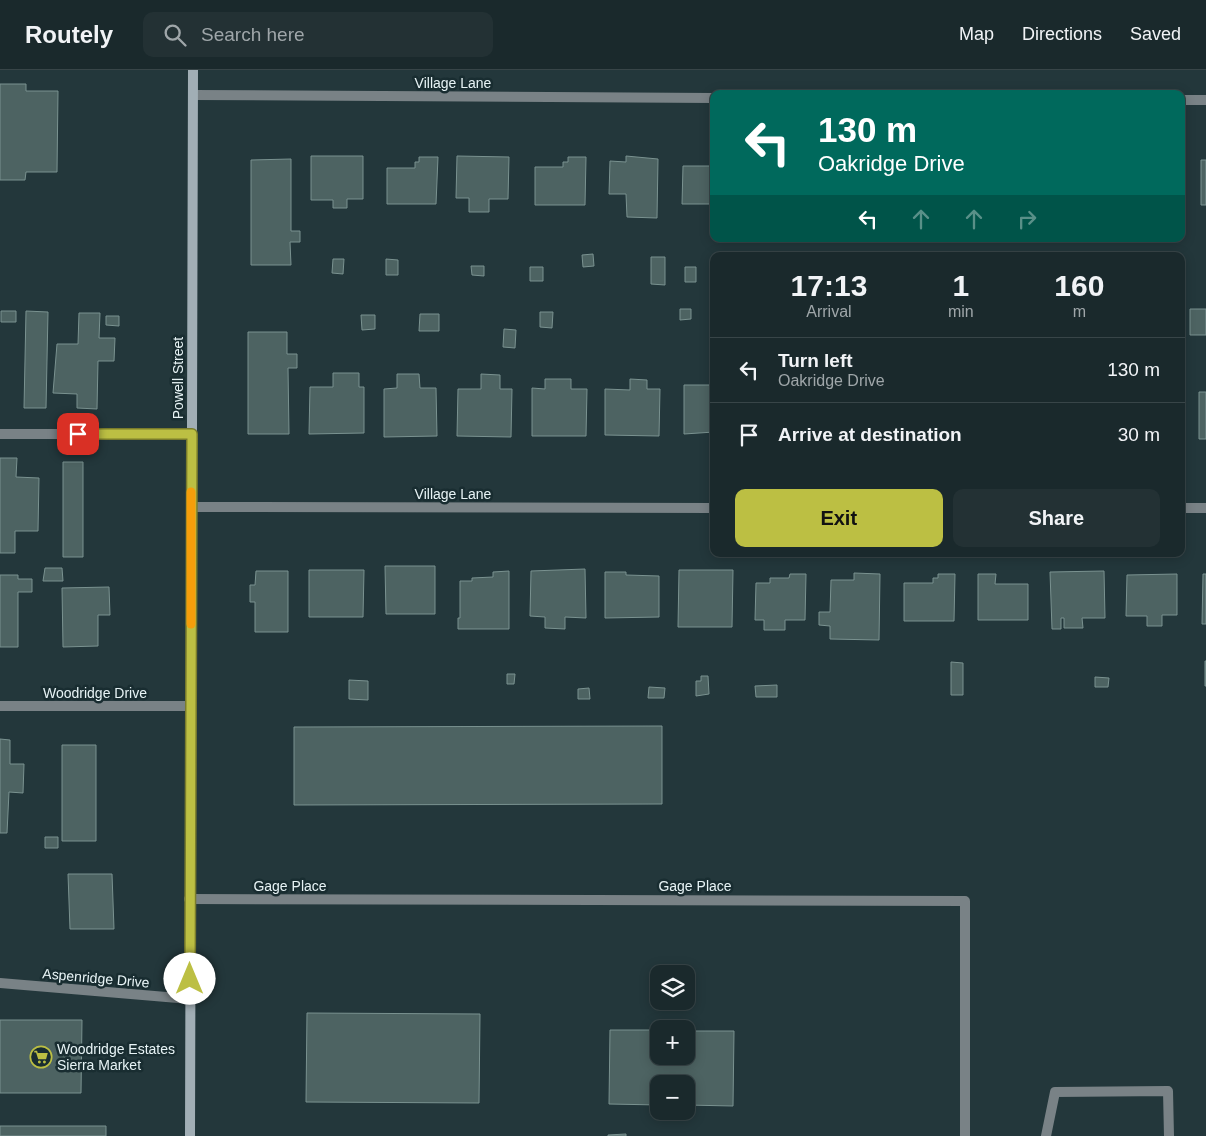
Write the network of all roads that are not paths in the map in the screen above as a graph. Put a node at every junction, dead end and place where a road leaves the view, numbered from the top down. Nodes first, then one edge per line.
1 (193, 70) edge
2 (193, 95) junction
3 (710, 98) edge
4 (1185, 100) edge
5 (1206, 100) edge
6 (0, 434) edge
7 (192, 434) junction
8 (191, 507) junction
9 (710, 508) edge
10 (1185, 508) edge
11 (1206, 508) edge
12 (0, 706) edge
13 (190, 706) junction
14 (189, 899) junction
15 (0, 983) edge
16 (190, 999) junction
17 (190, 1136) edge
18 (965, 1136) edge
19 (1046, 1136) edge
20 (1169, 1136) edge

1 - 2 street, Powell Street
2 - 3 street, Village Lane
2 - 7 street, Powell Street
4 - 5 street
6 - 7 street
7 - 8 street, Powell Street
8 - 9 street, Village Lane
8 - 13 street, Powell Street
10 - 11 street
12 - 13 street, Woodridge Drive
13 - 14 street, Powell Street
14 - 16 street, Powell Street
14 - 18 street, Gage Place
15 - 16 street, Aspenridge Drive
16 - 17 street, Powell Street
19 - 20 street

